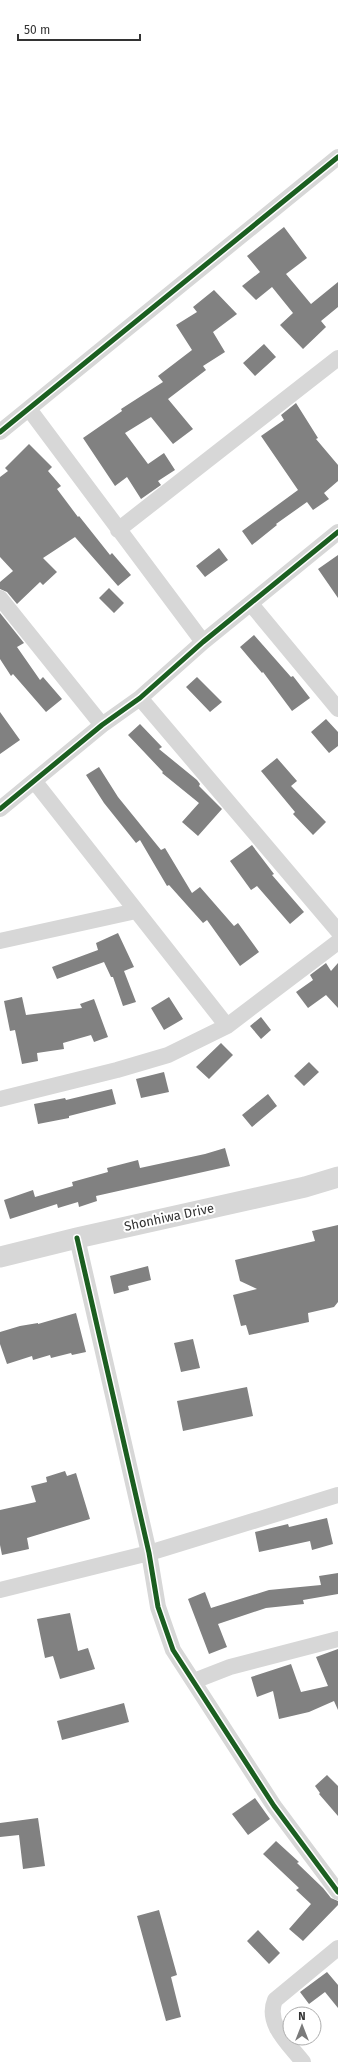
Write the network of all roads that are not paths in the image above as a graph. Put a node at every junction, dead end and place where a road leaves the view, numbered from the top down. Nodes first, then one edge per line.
1 (336, 164) edge
2 (338, 358) edge
3 (29, 409) junction
4 (0, 432) edge
5 (118, 530) junction
6 (338, 532) edge
7 (0, 598) edge
8 (251, 604) junction
9 (204, 642) junction
10 (140, 698) junction
11 (338, 709) edge
12 (102, 725) junction
13 (35, 782) junction
14 (0, 809) edge
15 (136, 911) junction
16 (338, 931) edge
17 (0, 941) edge
18 (338, 942) edge
19 (227, 1026) junction
20 (0, 1098) edge
21 (338, 1177) edge
22 (77, 1238) junction
23 (0, 1257) edge
24 (338, 1495) edge
25 (149, 1552) junction
26 (0, 1590) edge
27 (338, 1638) edge
28 (194, 1681) junction
29 (338, 1892) edge
30 (338, 1948) edge
31 (303, 2062) edge

1 - 3 street
2 - 5 street
3 - 4 street
3 - 5 street
5 - 9 street
6 - 8 street
7 - 12 street
8 - 9 street
8 - 11 street
9 - 10 street
10 - 12 street
10 - 16 street
12 - 13 street
13 - 14 street
13 - 15 street
15 - 17 street
15 - 19 street
18 - 19 street
19 - 20 street
21 - 22 street, Shonhiwa Drive
22 - 23 street, Shonhiwa Drive
22 - 25 street
24 - 25 street
25 - 26 street
25 - 28 street
27 - 28 street
28 - 29 street
30 - 31 street

